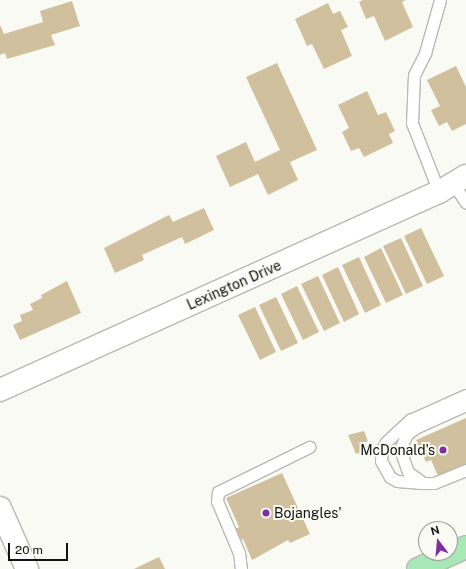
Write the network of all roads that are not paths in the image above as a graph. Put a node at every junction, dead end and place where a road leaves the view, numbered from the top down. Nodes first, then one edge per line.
1 (440, 0) edge
2 (452, 183) edge
3 (466, 203) edge
4 (0, 390) edge
5 (466, 395) edge
6 (466, 404) edge
7 (309, 447) dead end
8 (466, 470) edge
9 (423, 483) junction
10 (0, 508) edge
11 (466, 547) edge
12 (27, 569) edge
13 (241, 569) edge
14 (418, 569) edge

1 - 2 lane
2 - 3 lane
2 - 4 street, Lexington Drive
5 - 9 lane
6 - 9 lane
7 - 13 lane
8 - 9 lane
10 - 12 street
11 - 14 main road

